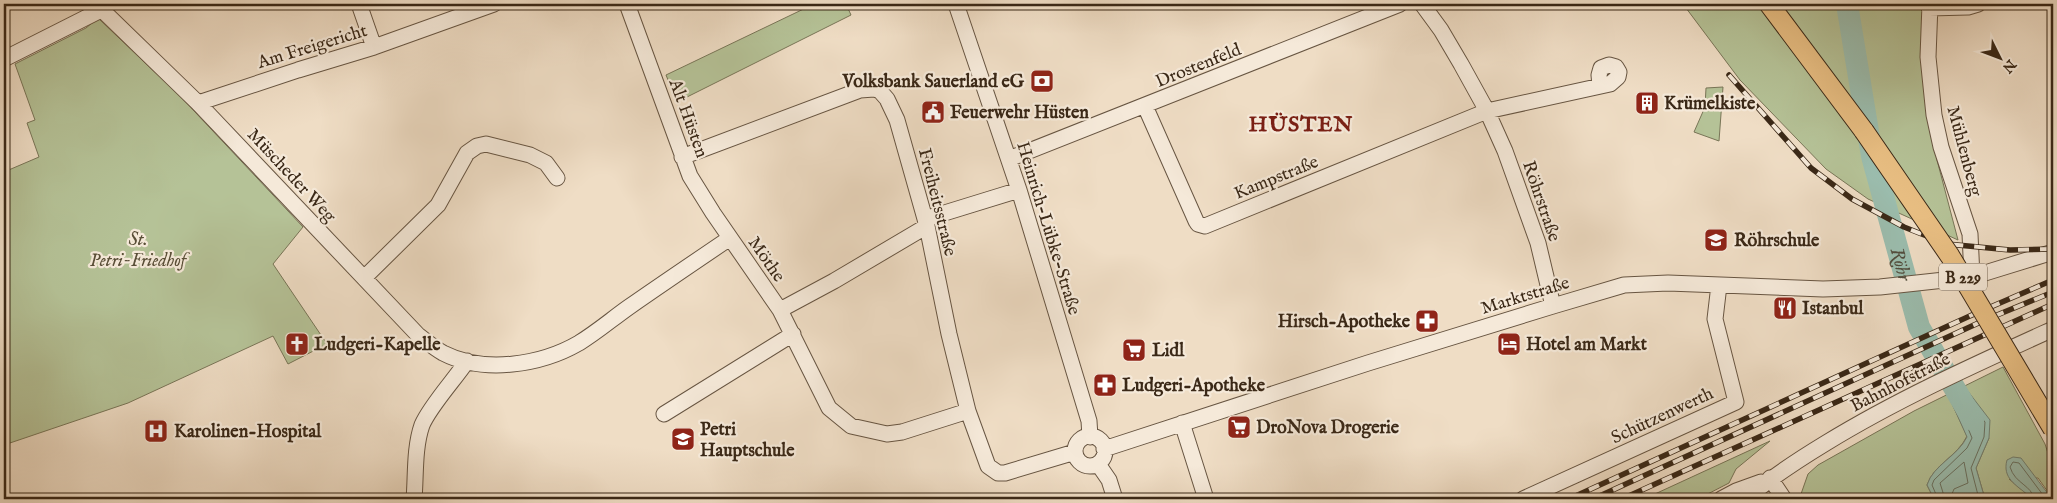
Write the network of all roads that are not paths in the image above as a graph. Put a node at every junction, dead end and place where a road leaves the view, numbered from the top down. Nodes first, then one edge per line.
1 (359, 4) edge
2 (489, 4) edge
3 (627, 4) edge
4 (1400, 4) edge
5 (1422, 4) edge
6 (1978, 4) edge
7 (960, 5) edge
8 (100, 6) edge
9 (1771, 6) edge
10 (1929, 6) edge
11 (374, 47) junction
12 (4, 59) edge
13 (1600, 86) dead end
14 (198, 103) junction
15 (1145, 106) junction
16 (1487, 111) junction
17 (682, 157) junction
18 (1009, 159) junction
19 (557, 178) dead end
20 (1019, 190) junction
21 (926, 223) junction
22 (730, 238) junction
23 (2053, 252) edge
24 (1972, 277) junction
25 (364, 278) junction
26 (1719, 286) junction
27 (1553, 306) junction
28 (780, 310) junction
29 (2053, 329) edge
30 (793, 334) junction
31 (468, 361) junction
32 (968, 411) junction
33 (664, 414) dead end
34 (1182, 423) junction
35 (2053, 429) edge
36 (1090, 437) junction
37 (1104, 449) junction
38 (1075, 452) junction
39 (1098, 464) junction
40 (1770, 478) junction
41 (414, 499) edge
42 (1115, 499) edge
43 (1206, 499) edge
44 (1523, 499) edge
45 (1722, 499) edge
46 (1746, 499) edge
47 (1784, 499) edge

1 - 11 street
2 - 11 street, Am Freigericht
3 - 17 street, Alt Hüsten
4 - 15 street, Drostenfeld
5 - 16 street, Röhrstraße
6 - 10 street
7 - 18 street, Heinrich-Lübke-Straße
8 - 12 street
8 - 14 street, Müscheder Weg
9 - 35 main road, B 229, bridge
10 - 24 street, Mühlenberg
11 - 14 street, Am Freigericht
13 - 16 street
14 - 25 street, Müscheder Weg
15 - 16 street, Kampstraße
15 - 18 street, Drostenfeld
16 - 27 street, Röhrstraße
17 - 21 street, Freiheitsstraße
17 - 22 street, Alt Hüsten
18 - 20 street, Heinrich-Lübke-Straße
19 - 25 street
20 - 21 street
20 - 36 street, Heinrich-Lübke-Straße
21 - 28 street
21 - 32 street, Freiheitsstraße
22 - 28 street, Möthe
22 - 31 street, Möthe
23 - 24 street, Marktstraße
24 - 26 street, Marktstraße
25 - 31 street, Müscheder Weg
26 - 27 street, Marktstraße
26 - 44 street, Schützenwerth
27 - 34 street, Marktstraße
28 - 30 street, Möthe
29 - 40 street, Bahnhofstraße
30 - 32 street, Möthe
30 - 33 street
31 - 41 street
32 - 38 street, Freiheitsstraße
34 - 37 street, Marktstraße
34 - 43 street
36 - 37 street
36 - 38 street
37 - 39 street
38 - 39 street
39 - 42 street
40 - 45 street, Bahnhofstraße
40 - 46 street, Bahnhofstraße
40 - 47 street

